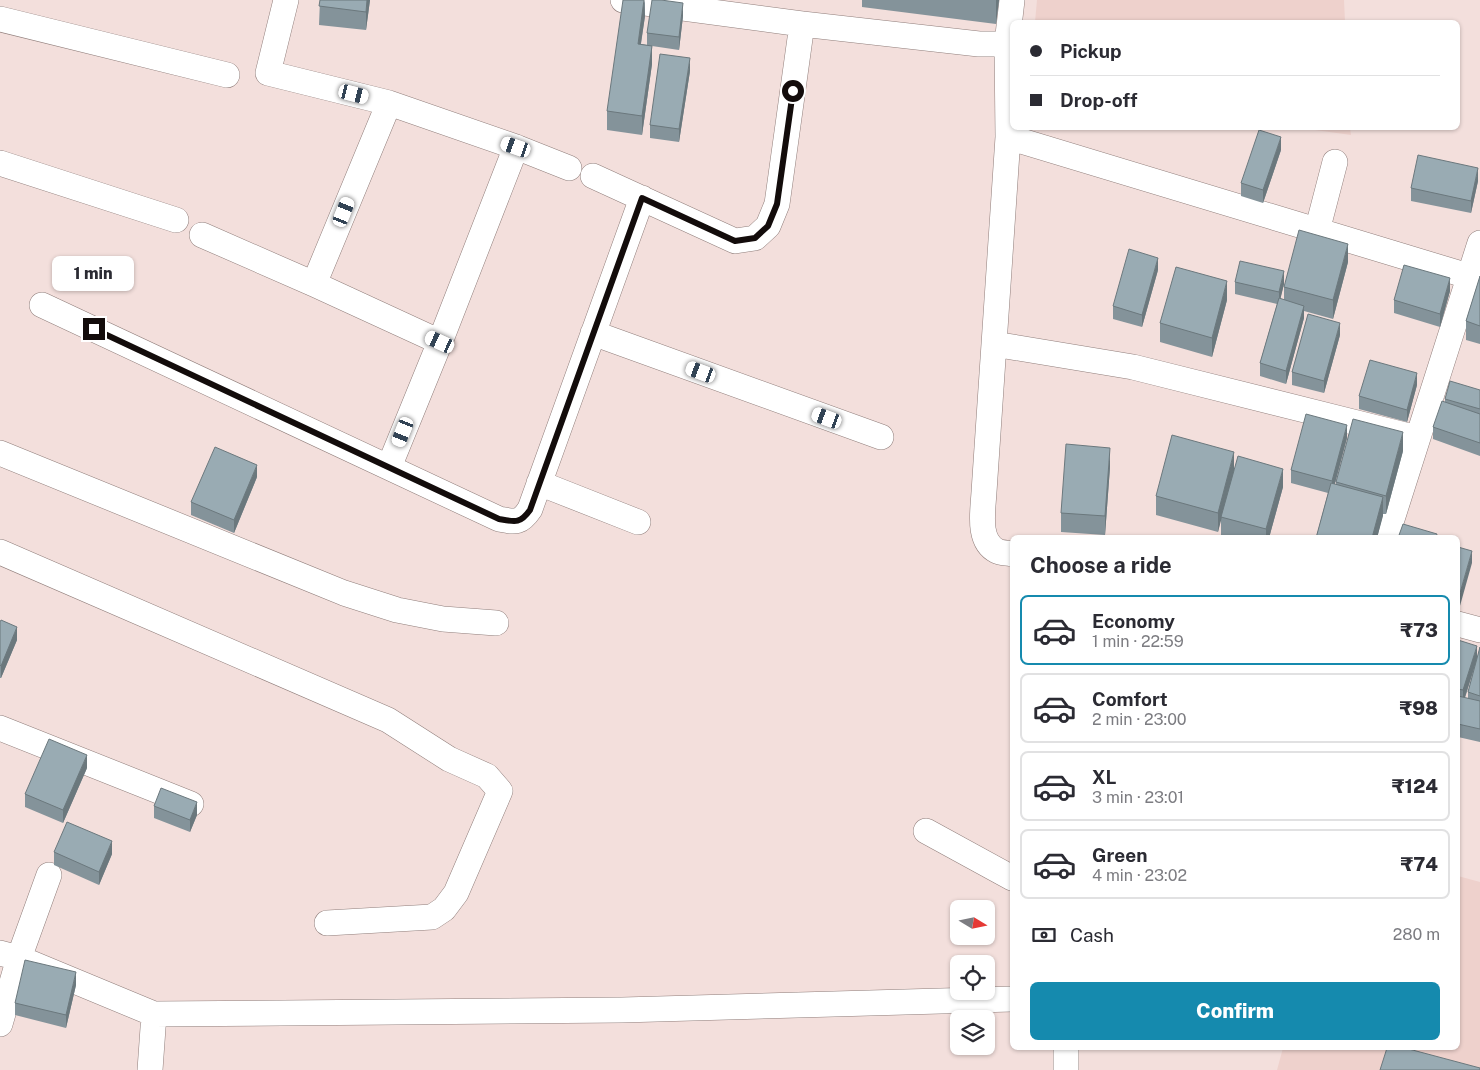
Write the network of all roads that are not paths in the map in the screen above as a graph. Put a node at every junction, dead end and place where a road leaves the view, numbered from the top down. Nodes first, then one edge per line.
1 (286, 0) edge
2 (623, 0) edge
3 (1012, 0) edge
4 (0, 19) edge
5 (802, 24) junction
6 (1007, 44) junction
7 (227, 76) dead end
8 (389, 103) junction
9 (1008, 137) junction
10 (516, 147) junction
11 (1335, 162) dead end
12 (0, 163) edge
13 (569, 168) dead end
14 (593, 176) dead end
15 (642, 198) junction
16 (176, 220) dead end
17 (1317, 230) junction
18 (202, 235) dead end
19 (1480, 243) edge
20 (1468, 276) junction
21 (314, 284) junction
22 (42, 305) dead end
23 (593, 333) junction
24 (440, 342) junction
25 (994, 344) junction
26 (881, 437) dead end
27 (1417, 438) junction
28 (0, 453) edge
29 (389, 468) junction
30 (539, 483) junction
31 (638, 522) dead end
32 (1387, 535) edge
33 (0, 552) edge
34 (1010, 554) edge
35 (496, 623) dead end
36 (1460, 625) edge
37 (1480, 630) edge
38 (0, 728) edge
39 (192, 804) edge
40 (926, 831) dead end
41 (49, 875) dead end
42 (1010, 877) edge
43 (327, 923) dead end
44 (10, 956) edge
45 (1010, 999) edge
46 (154, 1014) junction
47 (0, 1024) edge
48 (1066, 1050) edge
49 (150, 1070) edge
50 (1066, 1070) edge

1 - 8 street
2 - 5 street
3 - 6 street
4 - 7 street
5 - 6 street
5 - 15 street
6 - 9 street
8 - 10 street
8 - 21 street
9 - 17 street
9 - 25 street
10 - 13 street
10 - 24 street
11 - 17 street
12 - 16 street
14 - 15 street
15 - 23 street
17 - 20 street
18 - 21 street
19 - 20 street
20 - 27 street
21 - 24 street
22 - 29 street
23 - 26 street
23 - 30 street
24 - 29 street
25 - 27 street
25 - 34 street
27 - 32 street
28 - 35 street
29 - 30 street
30 - 31 street
33 - 43 street
36 - 37 street
38 - 39 street
40 - 42 street
41 - 44 street
44 - 46 street
44 - 47 street
45 - 46 street
46 - 49 street
48 - 50 street

